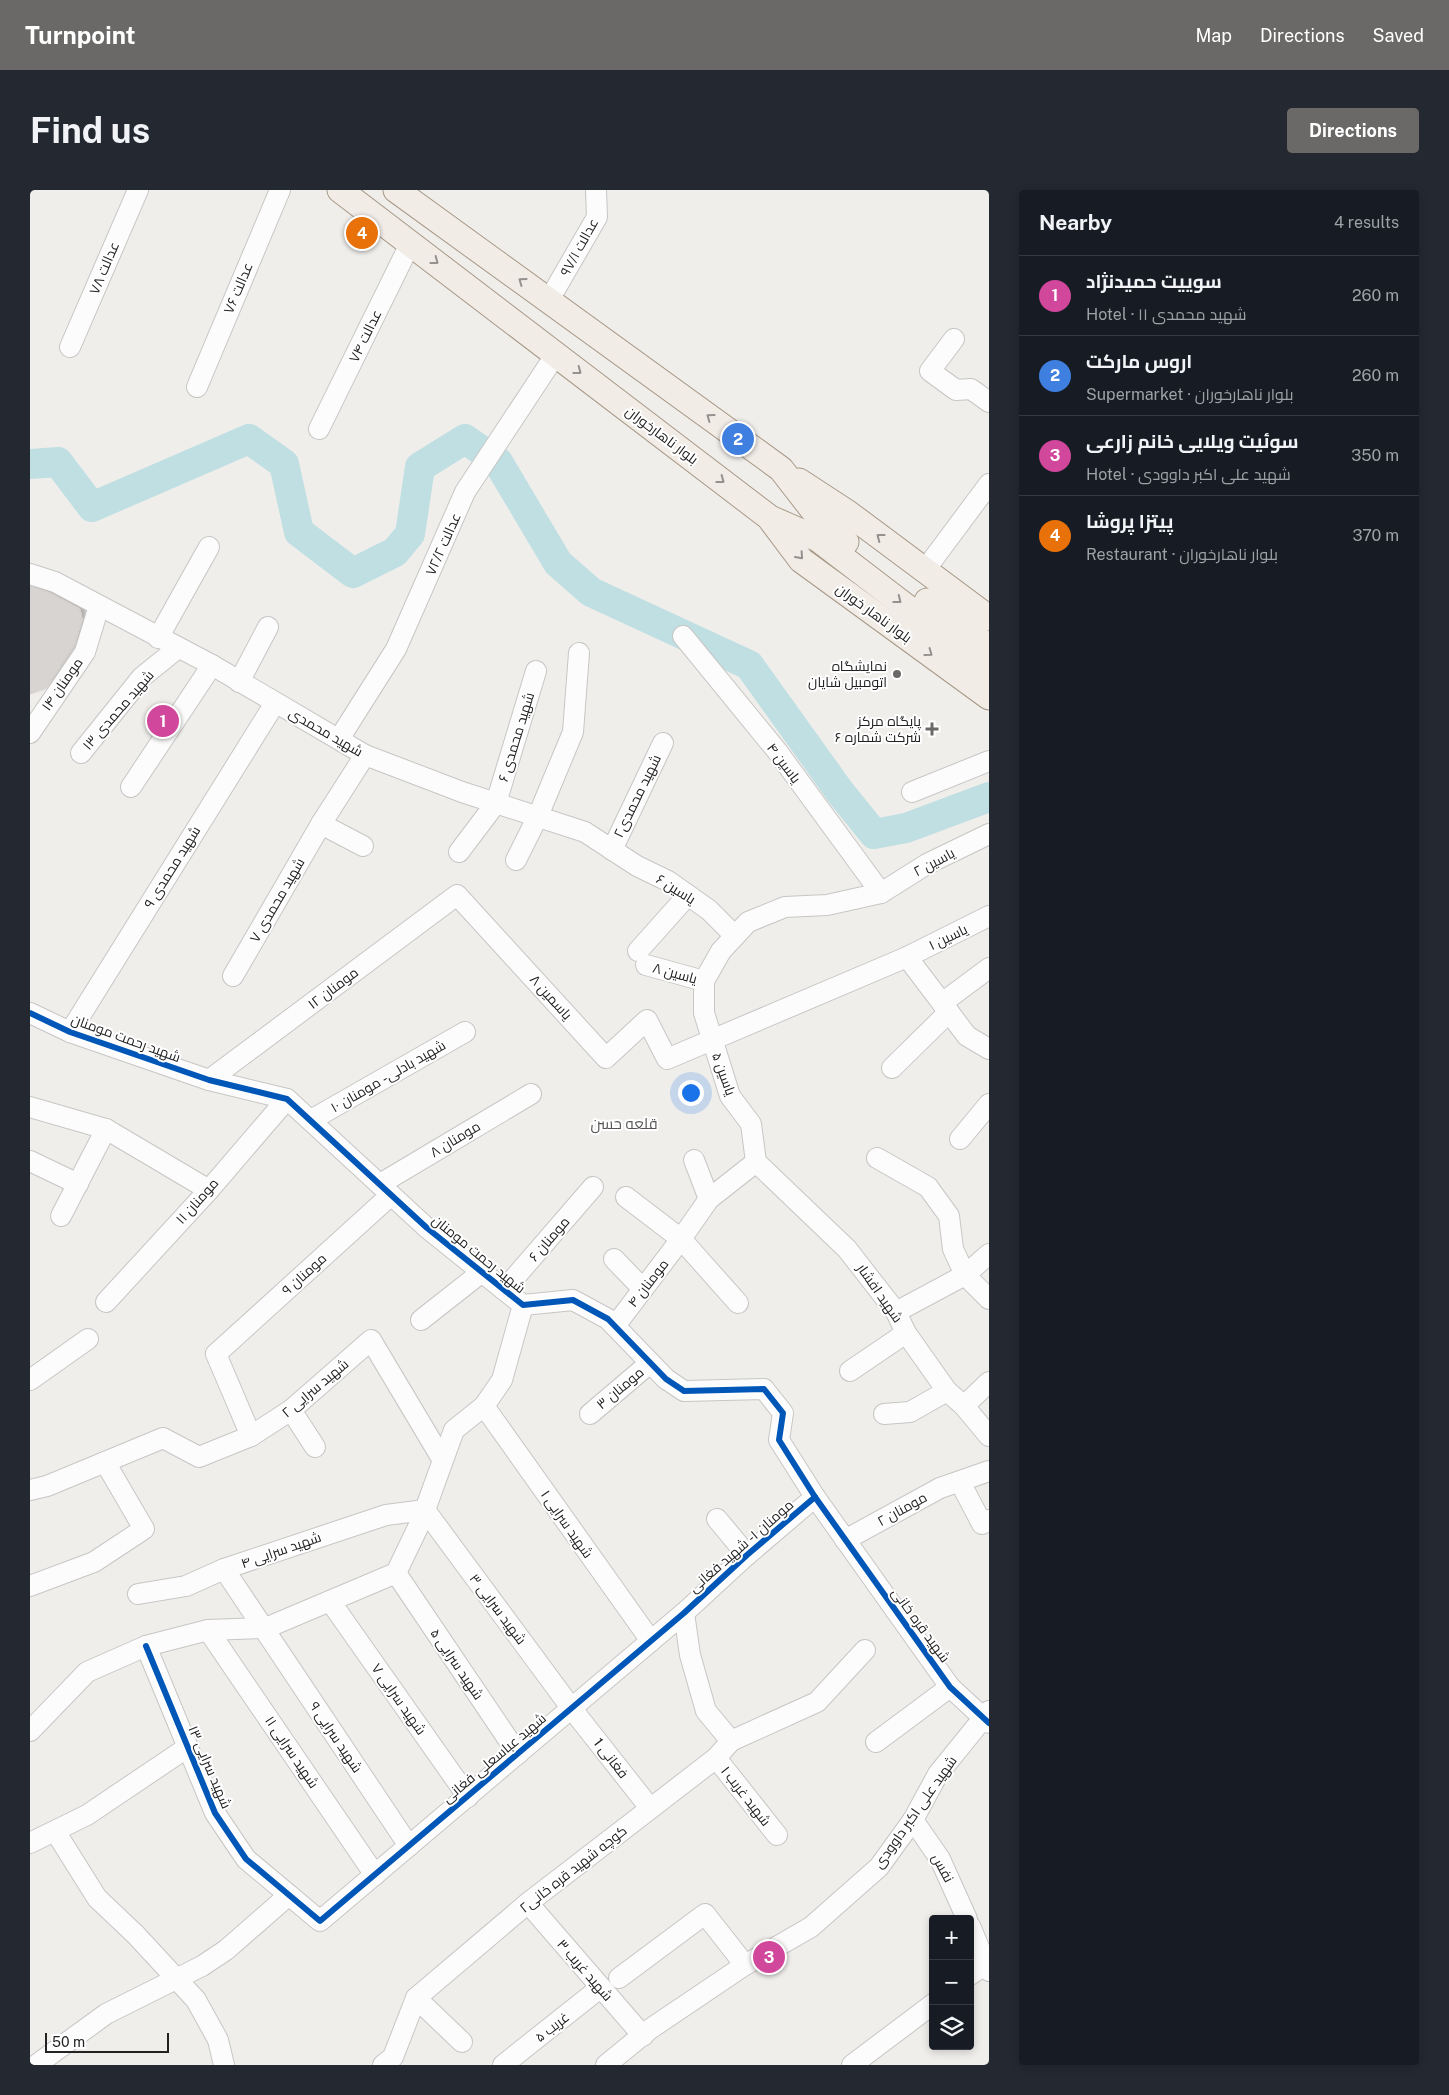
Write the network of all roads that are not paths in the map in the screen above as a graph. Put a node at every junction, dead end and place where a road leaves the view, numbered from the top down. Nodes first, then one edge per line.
1 (138, 190) edge
2 (280, 190) edge
3 (340, 190) edge
4 (396, 190) edge
5 (596, 190) edge
6 (411, 242) junction
7 (549, 300) junction
8 (954, 339) dead end
9 (70, 347) dead end
10 (556, 354) junction
11 (197, 387) dead end
12 (989, 402) edge
13 (319, 429) dead end
14 (781, 469) junction
15 (989, 484) edge
16 (770, 518) junction
17 (209, 546) dead end
18 (925, 570) junction
19 (30, 574) edge
20 (99, 606) junction
21 (989, 618) edge
22 (268, 626) dead end
23 (684, 636) dead end
24 (158, 638) junction
25 (989, 647) edge
26 (178, 648) junction
27 (579, 653) dead end
28 (212, 665) junction
29 (989, 670) edge
30 (536, 671) dead end
31 (238, 682) junction
32 (989, 697) edge
33 (275, 703) junction
34 (30, 733) edge
35 (338, 739) junction
36 (663, 743) dead end
37 (81, 753) dead end
38 (365, 755) junction
39 (989, 761) edge
40 (131, 787) dead end
41 (912, 792) dead end
42 (496, 803) junction
43 (538, 816) junction
44 (321, 824) junction
45 (989, 834) edge
46 (363, 846) dead end
47 (612, 850) junction
48 (459, 852) dead end
49 (516, 860) dead end
50 (881, 893) junction
51 (458, 895) joint
52 (688, 895) junction
53 (989, 916) edge
54 (735, 936) junction
55 (907, 957) junction
56 (989, 968) edge
57 (233, 976) dead end
58 (704, 981) junction
59 (946, 1008) junction
60 (30, 1013) edge
61 (70, 1032) junction
62 (465, 1032) dead end
63 (712, 1039) junction
64 (989, 1049) edge
65 (667, 1059) joint
66 (892, 1068) dead end
67 (209, 1080) junction
68 (531, 1094) dead end
69 (286, 1099) junction
70 (989, 1104) edge
71 (30, 1107) edge
72 (311, 1120) junction
73 (106, 1129) junction
74 (960, 1139) dead end
75 (877, 1158) dead end
76 (694, 1160) dead end
77 (30, 1161) edge
78 (756, 1162) junction
79 (78, 1184) junction
80 (593, 1187) dead end
81 (386, 1189) junction
82 (209, 1190) junction
83 (626, 1197) dead end
84 (709, 1199) junction
85 (61, 1216) dead end
86 (681, 1239) junction
87 (989, 1254) edge
88 (614, 1260) dead end
89 (482, 1272) junction
90 (965, 1275) junction
91 (643, 1289) junction
92 (504, 1290) junction
93 (989, 1299) edge
94 (106, 1302) dead end
95 (738, 1303) dead end
96 (523, 1305) junction
97 (896, 1312) junction
98 (421, 1320) dead end
99 (615, 1326) junction
100 (906, 1333) junction
101 (88, 1339) dead end
102 (650, 1363) junction
103 (850, 1371) dead end
104 (30, 1380) edge
105 (989, 1382) edge
106 (947, 1391) junction
107 (484, 1406) junction
108 (964, 1406) junction
109 (291, 1410) junction
110 (590, 1414) dead end
111 (884, 1414) dead end
112 (252, 1436) junction
113 (989, 1436) edge
114 (315, 1447) dead end
115 (442, 1459) junction
116 (105, 1462) junction
117 (989, 1471) edge
118 (960, 1482) junction
119 (38, 1488) edge
120 (815, 1498) junction
121 (425, 1510) junction
122 (717, 1519) dead end
123 (989, 1520) edge
124 (845, 1540) junction
125 (747, 1555) junction
126 (224, 1569) junction
127 (396, 1573) junction
128 (30, 1586) edge
129 (138, 1594) dead end
130 (330, 1601) junction
131 (684, 1613) junction
132 (263, 1628) junction
133 (208, 1630) junction
134 (651, 1642) junction
135 (146, 1646) junction
136 (865, 1650) dead end
137 (950, 1687) junction
138 (572, 1709) junction
139 (987, 1718) edge
140 (30, 1731) edge
141 (731, 1741) junction
142 (876, 1742) dead end
143 (188, 1747) junction
144 (518, 1754) junction
145 (716, 1758) junction
146 (468, 1797) junction
147 (650, 1808) junction
148 (912, 1820) junction
149 (55, 1831) junction
150 (777, 1835) dead end
151 (30, 1843) edge
152 (409, 1846) junction
153 (375, 1875) junction
154 (289, 1896) junction
155 (528, 1903) junction
156 (965, 1915) edge
157 (320, 1921) joint
158 (974, 1941) edge
159 (745, 1965) junction
160 (982, 1970) edge
161 (619, 1978) dead end
162 (178, 1979) junction
163 (600, 1988) junction
164 (416, 1998) junction
165 (932, 2005) edge
166 (643, 2036) junction
167 (462, 2042) dead end
168 (36, 2065) edge
169 (224, 2065) edge
170 (383, 2065) edge
171 (503, 2065) edge
172 (606, 2065) edge
173 (852, 2065) edge

1 - 9 street, ۷۸ عدالت
2 - 11 street, عدالت ۷۶
3 - 6 main road, بلوار ناهارخوران
7 -> 4 main road
5 - 7 street, ۹۷/۱ عدالت
6 -> 10 main road, بلوار ناهارخوران
6 - 13 street, عدالت ۷۴
14 -> 7 main road
8 - 12 street
10 -> 16 main road, بلوار ناهارخوران
10 - 35 street, عدالت ۷۲/۲
18 -> 14 main road
14 - 25 main road
15 - 18 street
16 -> 29 main road, بلوار ناهارخوران
16 -> 32 main road, بلوار ناهار خوران
17 - 24 street
18 - 21 main road
19 - 20 street, شهید محمدی
20 - 24 street, شهید محمدی
20 - 34 street, مومنان ۱۴
22 - 31 street
23 - 50 street, یاسین ۴
24 - 26 street, شهید محمدی
26 - 28 street, شهید محمدی
26 - 37 street, ۱۳ شهید محمدی
27 - 43 street
28 - 31 street, شهید محمدی
28 - 40 street
30 - 42 street, ۶ شهید محمدی
31 - 33 street, شهید محمدی
33 - 35 street, شهید محمدی
33 - 61 street, ۹ شهید محمدی
35 - 38 street, شهید محمدی
36 - 47 street, شهید محمدی۲
38 - 42 street, شهید محمدی
38 - 44 street, شهید محمدی ۷
39 - 41 street
42 - 43 street, شهید محمدی
42 - 48 street
43 - 47 street, شهید محمدی
43 - 49 street
44 - 46 street
44 - 57 street, شهید محمدی ۷
45 - 50 street, یاسین ۲
47 - 52 street, یاسین ۶
50 - 54 street, یاسین ۲
51 - 65 street, یاسمین ۸
51 - 67 street, مومنان ۱۲
52 - 54 street, یاسین ۶
52 - 58 street, یاسین ۸
53 - 55 street, یاسین ۱
54 - 58 street, یاسین ۲
55 - 59 street
55 - 63 street, یاسین ۱
56 - 59 street
58 - 63 street, یاسین ۵
59 - 64 street
59 - 66 street
60 - 61 street, شهید رحمت مومنان
61 - 67 street, شهید رحمت مومنان
62 - 72 street, شهید بادلی - مومنان ۱۰
63 - 65 street, یاسین ۱
63 - 78 street, یاسین ۵
67 - 69 street, شهید رحمت مومنان
68 - 81 street, مومنان ۸
69 - 72 street, شهید رحمت مومنان
69 - 82 street, مومنان ۱۱
70 - 74 street
71 - 73 street
72 - 81 street, شهید رحمت مومنان
73 - 79 street
73 - 82 street
75 - 90 street
76 - 84 street
77 - 79 street
78 - 84 street, ۴ مومنان
78 - 97 street, شهید افشار
79 - 85 street
80 - 92 street, مومنان ۶
81 - 89 street, شهید رحمت مومنان
81 - 112 street, مومنان ۹
82 - 94 street, مومنان ۱۱
83 - 86 street
84 - 86 street, ۴ مومنان
86 - 91 street, ۴ مومنان
86 - 95 street
87 - 90 street
88 - 91 street
89 - 92 street, شهید رحمت مومنان
89 - 98 street
90 - 93 street
90 - 97 street
91 - 99 street, ۴ مومنان
92 - 96 street, شهید رحمت مومنان
96 - 99 street, شهید رحمت مومنان
96 - 107 street
97 - 100 street, شهید افشار
99 - 102 street, شهید رحمت مومنان
100 - 103 street
100 - 106 street, شهید افشار
101 - 104 street
102 - 110 street, مومنان ۳
102 - 120 street, شهید رحمت مومنان
105 - 108 street
106 - 108 street, شهید افشار
106 - 111 street
107 - 115 street
107 - 134 street, شهید سرایی ۱
108 - 113 street, شهید افشار
109 - 112 street, شهید سرایی ۲
109 - 114 street
109 - 115 street, شهید سرایی ۲
112 - 116 street, شهید سرایی ۲
115 - 121 street
116 - 119 street, شهید سرایی ۲
116 - 128 street
117 - 118 street
118 - 123 street
118 - 124 street, ۲ مومنان
120 - 124 street, شهید رحمت مومنان
120 - 125 street, مومنان ۱ - شهید فغانی
121 - 126 street, شهید سرایی ۴
121 - 127 street
121 - 138 street, شهید سرایی ۳
122 - 125 street
124 - 137 street, شهید قره خانی
125 - 131 street, مومنان ۱ - شهید فغانی
126 - 129 street, شهید سرایی ۴
126 - 132 street, شهید سرایی ۹
127 - 130 street
127 - 144 street, شهید سرایی ۵
130 - 132 street
130 - 146 street, شهید سرایی ۷
131 - 134 street, شهید عباسعلی فغانی
131 - 141 street
132 - 133 street
132 - 152 street, شهید سرایی ۹
133 - 135 street
133 - 153 street, شهید سرایی ۱۱
134 - 138 street, شهید عباسعلی فغانی
135 - 140 street
135 - 143 street, شهید سرایی ۱۳
136 - 141 street
137 - 139 street, شهید قره خانی
137 - 142 street
138 - 144 street, شهید عباسعلی فغانی
138 - 147 street, فغانی 1
139 - 148 street, شهید علی اکبر داوودی
141 - 145 street, کوچه شهید قره خانی۲
143 - 149 street
143 - 154 street, شهید سرایی ۱۳
144 - 146 street, شهید عباسعلی فغانی
145 - 147 street, کوچه شهید قره خانی۲
145 - 150 street, ۱ شهید غریب
146 - 152 street, شهید عباسعلی فغانی
147 - 155 street, کوچه شهید قره خانی۲
148 - 156 street, نفس
148 - 159 street, شهید علی اکبر داوودی
149 - 151 street
149 - 162 street
152 - 153 street, شهید عباسعلی فغانی
153 - 157 street, شهید عباسعلی فغانی
154 - 157 street, شهید سرایی ۱۳
154 - 162 street
155 - 163 street, ۳ شهید غریب
155 - 164 street, کوچه شهید قره خانی۲
158 - 160 street
159 - 161 street
159 - 166 street, شهید علی اکبر داوودی
162 - 168 street
162 - 169 street
163 - 166 street, ۳ شهید غریب
163 - 171 street, غریب ۵
164 - 167 street
164 - 170 street
165 - 173 street
166 - 172 street, شهید علی اکبر داوودی

